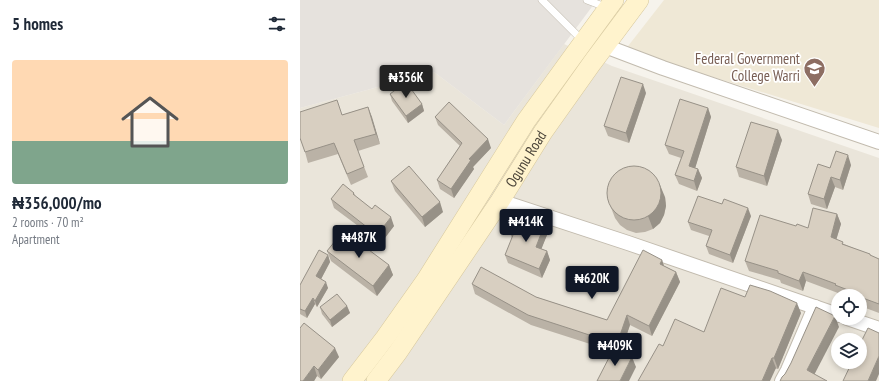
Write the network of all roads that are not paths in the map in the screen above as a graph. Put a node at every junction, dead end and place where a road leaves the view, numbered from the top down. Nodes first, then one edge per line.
1 (542, 0) edge
2 (587, 0) edge
3 (639, 0) edge
4 (611, 4) edge
5 (584, 42) junction
6 (605, 46) junction
7 (879, 142) edge
8 (500, 201) junction
9 (815, 307) junction
10 (831, 313) edge
11 (867, 325) edge
12 (879, 329) edge
13 (352, 381) edge
14 (376, 381) edge
15 (782, 381) edge

1 - 5 lane
2 - 4 lane
3 - 6 main road, Ogunu Road
4 - 5 main road, Ogunu Road
5 - 13 main road, Ogunu Road
6 - 7 street
6 - 8 main road, Ogunu Road
8 - 9 street
8 - 14 main road, Ogunu Road
9 - 10 street
9 - 15 street
11 - 12 street

